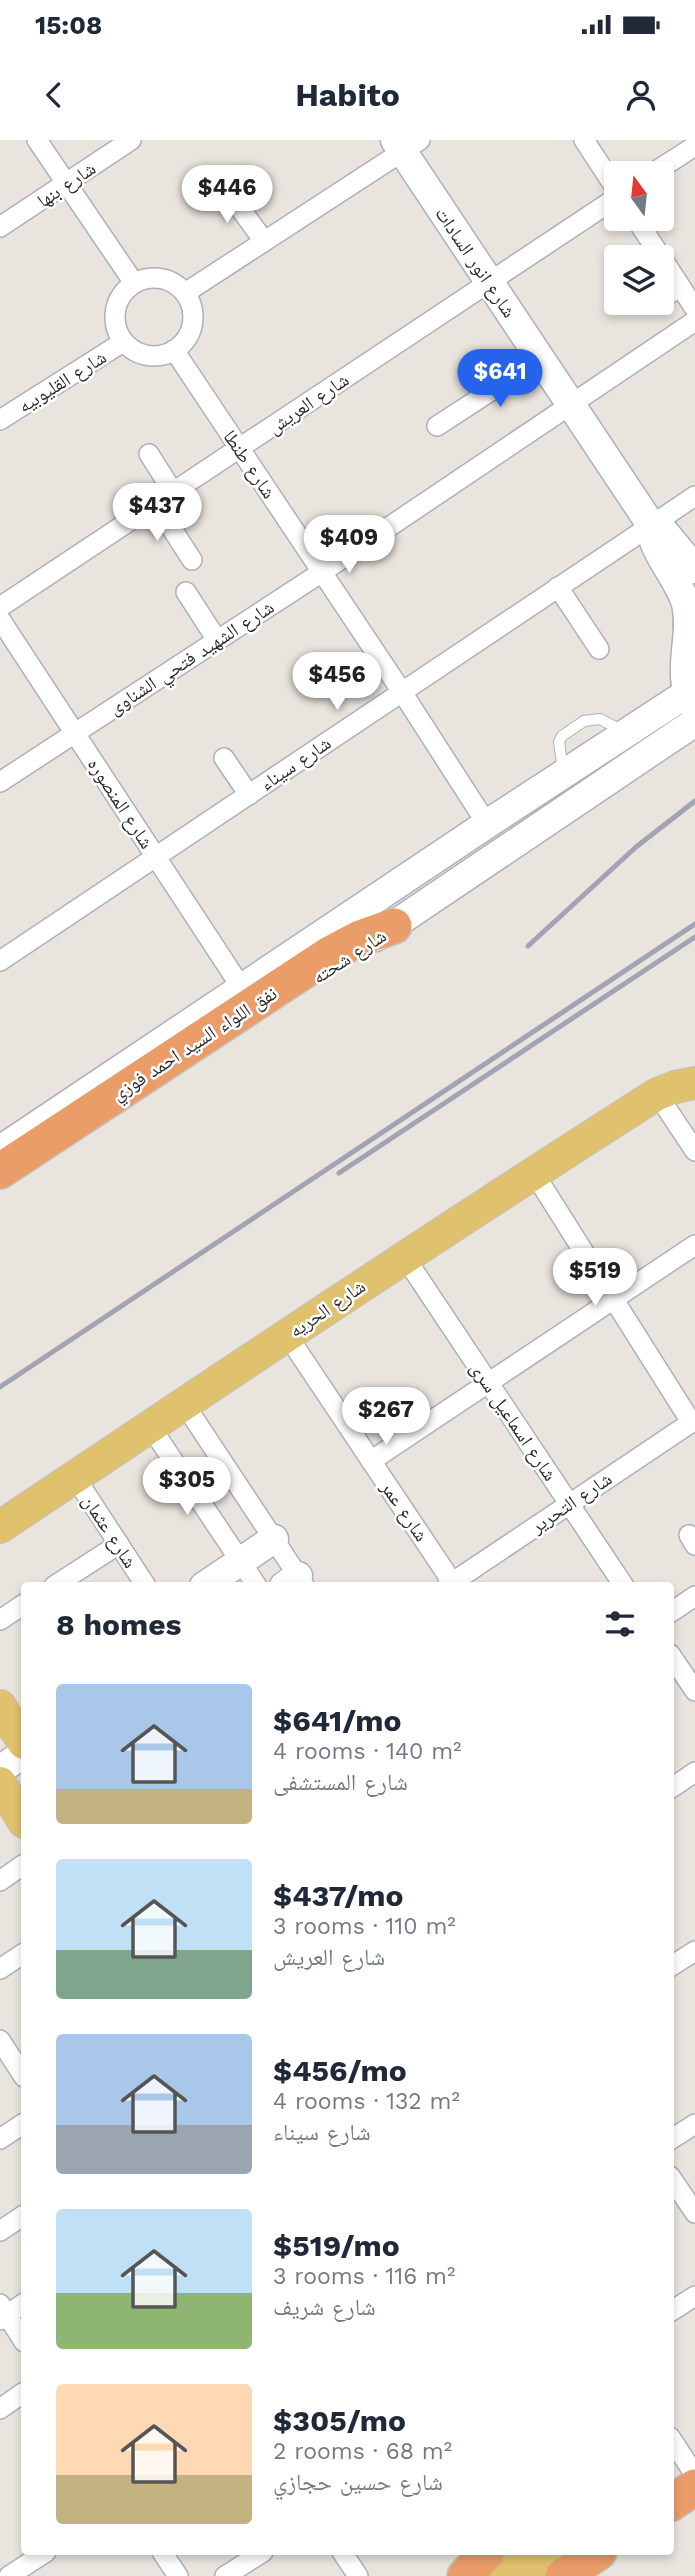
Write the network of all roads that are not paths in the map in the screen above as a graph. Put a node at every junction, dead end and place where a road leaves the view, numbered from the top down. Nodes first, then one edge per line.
1 (37, 140) edge
2 (131, 140) edge
3 (584, 140) edge
4 (406, 144) edge
5 (695, 146) edge
6 (672, 161) edge
7 (604, 171) edge
8 (65, 184) junction
9 (223, 185) dead end
10 (604, 206) edge
11 (0, 227) edge
12 (264, 241) junction
13 (674, 277) edge
14 (489, 282) junction
15 (134, 283) junction
16 (680, 286) junction
17 (674, 290) edge
18 (185, 293) junction
19 (695, 309) edge
20 (695, 321) edge
21 (123, 342) junction
22 (174, 350) junction
23 (541, 359) junction
24 (571, 404) junction
25 (0, 420) edge
26 (437, 426) dead end
27 (240, 448) junction
28 (149, 454) dead end
29 (173, 492) junction
30 (695, 496) edge
31 (156, 504) junction
32 (651, 524) junction
33 (192, 560) dead end
34 (695, 569) edge
35 (322, 572) junction
36 (558, 587) junction
37 (186, 593) dead end
38 (0, 607) edge
39 (0, 619) edge
40 (217, 640) junction
41 (599, 649) dead end
42 (690, 649) edge
43 (402, 692) junction
44 (692, 697) edge
45 (695, 722) edge
46 (74, 732) junction
47 (224, 758) dead end
48 (0, 782) edge
49 (249, 795) junction
50 (487, 824) junction
51 (156, 856) junction
52 (394, 926) junction
53 (0, 961) edge
54 (242, 988) junction
55 (695, 1083) edge
56 (657, 1094) junction
57 (695, 1104) edge
58 (0, 1150) edge
59 (695, 1151) edge
60 (0, 1171) edge
61 (534, 1173) junction
62 (0, 1186) edge
63 (695, 1245) edge
64 (404, 1256) junction
65 (613, 1299) junction
66 (287, 1335) junction
67 (488, 1382) junction
68 (183, 1402) junction
69 (693, 1421) edge
70 (150, 1426) junction
71 (371, 1461) junction
72 (75, 1477) junction
73 (569, 1503) junction
74 (0, 1527) edge
75 (274, 1539) junction
76 (118, 1544) junction
77 (241, 1562) junction
78 (60, 1582) edge
79 (143, 1582) edge
80 (210, 1582) edge
81 (254, 1582) edge
82 (296, 1582) edge
83 (449, 1582) edge
84 (453, 1582) edge
85 (621, 1582) edge
86 (695, 1596) edge
87 (21, 1606) edge
88 (674, 1610) edge
89 (0, 1620) edge
90 (674, 1660) edge
91 (695, 1691) edge
92 (8, 1712) edge
93 (21, 1737) edge
94 (21, 1755) edge
95 (0, 1770) edge
96 (695, 1772) edge
97 (0, 1783) edge
98 (674, 1786) edge
99 (21, 1807) edge
100 (21, 1866) edge
101 (0, 1881) edge
102 (695, 1951) edge
103 (21, 1955) edge
104 (674, 1964) edge
105 (0, 1969) edge
106 (8, 2049) edge
107 (21, 2072) edge
108 (695, 2124) edge
109 (21, 2125) edge
110 (674, 2137) edge
111 (0, 2139) edge
112 (674, 2182) edge
113 (695, 2213) edge
114 (21, 2217) edge
115 (0, 2231) edge
116 (695, 2295) edge
117 (21, 2304) edge
118 (674, 2309) edge
119 (2, 2313) edge
120 (21, 2338) edge
121 (21, 2394) edge
122 (0, 2409) edge
123 (674, 2443) edge
124 (695, 2474) edge
125 (695, 2487) edge
126 (674, 2501) edge
127 (41, 2555) edge
128 (164, 2555) edge
129 (258, 2555) edge
130 (344, 2555) edge
131 (484, 2555) edge
132 (591, 2555) edge
133 (563, 2566) edge
134 (0, 2567) edge
135 (7, 2576) edge
136 (178, 2576) edge
137 (226, 2576) edge
138 (358, 2576) edge
139 (465, 2576) edge
140 (477, 2576) edge

1 - 8 street
2 - 8 street, شارع بنها
3 - 7 street
4 - 12 street
4 - 14 main road, شارع انور السادات
5 - 6 street
8 - 11 street, شارع بنها
8 - 15 street
9 - 12 street
10 - 14 street, شارع العريش
12 - 18 street
13 - 16 street
14 - 23 main road, شارع انور السادات
14 - 27 street, شارع العريش
15 - 18 street
15 - 21 street
16 - 17 street
16 - 19 street
18 - 22 street
20 - 24 street, شارع الشهيد فتحي الشناوى
21 - 22 street
21 - 25 street, شارع القليوبيه
22 - 27 street, شارع طنطا
23 - 24 main road, شارع انور السادات
23 - 26 street
24 - 32 main road, شارع انور السادات
24 - 35 street, شارع الشهيد فتحي الشناوى
27 - 29 street, شارع العريش
27 - 35 street, شارع طنطا
28 - 29 street
29 - 31 street, شارع العريش
30 - 32 street, شارع سيناء
31 - 33 street
31 - 38 street, شارع العريش
32 - 34 main road, شارع انور السادات
32 - 36 street, شارع سيناء
32 - 42 main road, شارع انور السادات
35 - 40 street, شارع الشهيد فتحي الشناوى
35 - 43 street, شارع طنطا
36 - 41 street
36 - 43 street, شارع سيناء
37 - 40 street
39 - 46 street, شارع المنصوره
40 - 46 street, شارع الشهيد فتحي الشناوى
42 - 44 main road, شارع انور السادات
43 - 49 street, شارع سيناء
43 - 50 street, شارع طنطا
44 - 50 main road, شارع شحته
45 - 52 main road, شارع شحته
46 - 48 street, شارع الشهيد فتحي الشناوى
46 - 51 street, شارع المنصوره
47 - 49 street
49 - 51 street, شارع سيناء
50 - 54 main road, شارع شحته
51 - 53 street, شارع سيناء
51 - 54 street, شارع المنصوره
52 - 60 highway, نفق اللواء السيد احمد فوزي
52 - 62 main road, شارع شحته
54 - 58 main road, شارع شحته
55 - 56 main road, شارع الحريه
56 - 57 main road
56 - 59 street
56 - 61 main road, شارع الحريه
61 - 64 main road, شارع الحريه
61 - 65 street
63 - 65 street
64 - 66 main road, شارع الحريه
64 - 67 street, شارع اسماعيل سرى
65 - 67 street
65 - 69 street
66 - 68 main road, شارع الحريه
66 - 71 street, شارع عمر
67 - 71 street
67 - 73 street, شارع اسماعيل سرى
68 - 70 main road, شارع الحريه
68 - 75 street
69 - 73 street, شارع التحرير
70 - 72 main road, شارع الحريه
70 - 77 street
71 - 83 street, شارع عمر
72 - 74 main road, شارع الحريه
72 - 76 street, شارع عثمان
73 - 84 street, شارع التحرير
73 - 85 street, شارع اسماعيل سرى
75 - 77 main road
75 - 82 street
76 - 78 street
76 - 79 street, شارع عثمان
77 - 80 main road
77 - 81 street
86 - 88 street
87 - 89 street
90 - 91 street
92 - 93 main road
94 - 95 main road
96 - 98 street
97 - 99 main road
100 - 101 street
102 - 104 street
103 - 105 street
106 - 107 street
108 - 110 street
109 - 111 street
112 - 113 street
114 - 115 street
116 - 118 street
117 - 119 street
119 - 120 street
121 - 122 street
123 - 124 street
125 - 126 highway
127 - 135 street
128 - 136 street
129 - 137 street
130 - 138 street
131 - 139 highway
132 - 133 highway
133 - 140 main road
134 - 135 street

